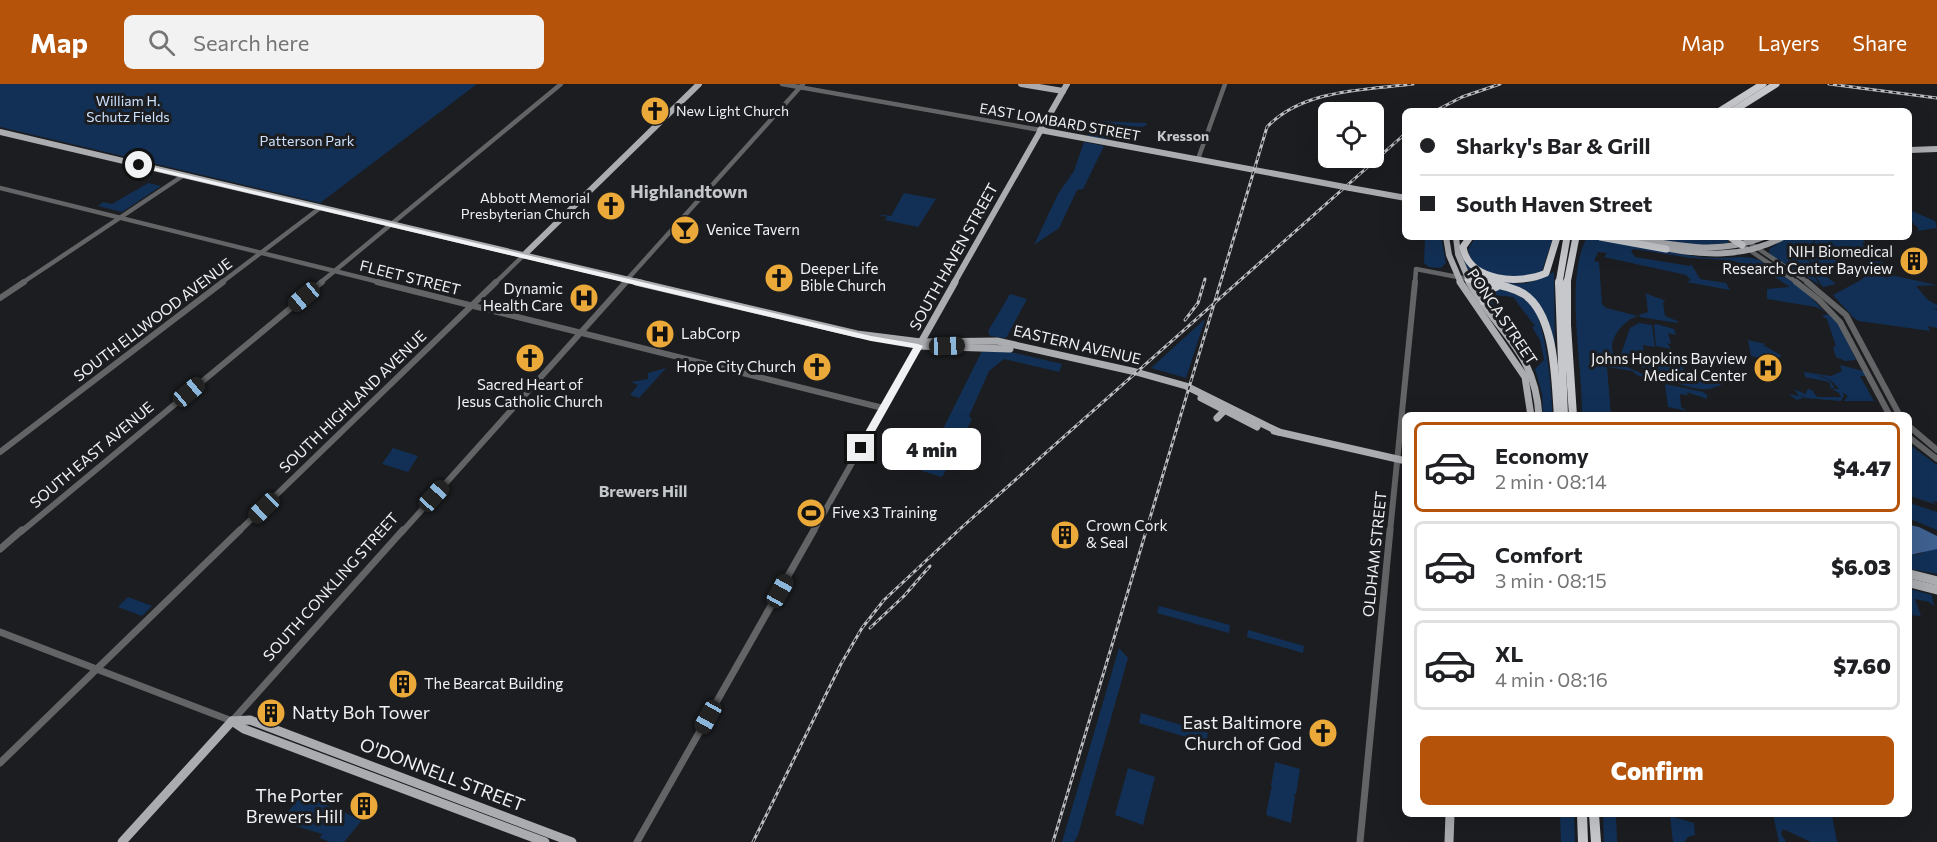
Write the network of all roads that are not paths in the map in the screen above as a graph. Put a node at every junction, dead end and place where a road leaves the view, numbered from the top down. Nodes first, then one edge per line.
1 (561, 84) edge
2 (699, 84) edge
3 (782, 84) edge
4 (1021, 84) edge
5 (1067, 84) edge
6 (1225, 84) edge
7 (1763, 84) edge
8 (1776, 84) edge
9 (802, 86) edge
10 (1063, 91) junction
11 (1725, 108) edge
12 (1738, 108) edge
13 (1040, 130) junction
14 (0, 132) edge
15 (1937, 149) edge
16 (1912, 150) edge
17 (1198, 159) junction
18 (184, 176) junction
19 (0, 188) edge
20 (1402, 197) edge
21 (320, 207) junction
22 (120, 218) junction
23 (392, 224) junction
24 (1446, 240) edge
25 (1456, 240) edge
26 (1468, 240) edge
27 (1569, 240) edge
28 (1570, 240) edge
29 (1570, 240) edge
30 (1616, 240) edge
31 (1627, 240) edge
32 (1647, 240) edge
33 (1778, 240) edge
34 (1744, 242) edge
35 (1666, 249) junction
36 (1760, 249) junction
37 (1751, 252) junction
38 (260, 253) junction
39 (524, 255) junction
40 (334, 272) junction
41 (1456, 276) junction
42 (1468, 279) junction
43 (628, 280) junction
44 (1503, 287) junction
45 (0, 298) edge
46 (1484, 301) junction
47 (471, 306) junction
48 (580, 333) junction
49 (920, 344) junction
50 (883, 408) junction
51 (1224, 411) junction
52 (1406, 412) edge
53 (1531, 412) edge
54 (1539, 412) edge
55 (1557, 412) edge
56 (1564, 412) edge
57 (1573, 412) edge
58 (1888, 412) edge
59 (1898, 412) edge
60 (1217, 418) dead end
61 (1912, 429) edge
62 (1279, 432) junction
63 (1912, 440) edge
64 (1937, 450) edge
65 (0, 452) edge
66 (1937, 459) edge
67 (1402, 461) edge
68 (0, 549) edge
69 (1912, 575) edge
70 (1937, 581) edge
71 (1912, 584) edge
72 (1937, 590) edge
73 (0, 632) edge
74 (97, 669) junction
75 (232, 721) junction
76 (0, 764) edge
77 (1450, 817) edge
78 (1582, 817) edge
79 (1594, 817) edge
80 (566, 840) edge
81 (122, 842) edge
82 (545, 842) edge
83 (637, 842) edge
84 (1360, 842) edge
85 (1449, 842) edge
86 (1583, 842) edge
87 (1596, 842) edge

1 - 23 street, SOUTH EAST AVENUE
2 - 39 main road, SOUTH HIGHLAND AVENUE
3 - 9 street, EAST LOMBARD STREET
4 - 10 main road
5 - 10 main road, SOUTH HAVEN STREET
6 - 17 street
7 - 11 highway
8 - 12 highway
9 - 13 street, EAST LOMBARD STREET
9 - 43 street, SOUTH CONKLING STREET
10 - 13 main road, SOUTH HAVEN STREET
13 - 17 main road, EAST LOMBARD STREET
13 - 49 main road, SOUTH HAVEN STREET
14 - 18 main road, EASTERN AVENUE
15 - 16 main road
17 - 20 main road, EAST LOMBARD STREET, bridge
18 - 21 main road, EASTERN AVENUE
18 - 22 street
19 - 22 street, FLEET STREET
21 - 23 main road, EASTERN AVENUE
21 - 38 street, SOUTH ELLWOOD AVENUE
22 - 38 street, FLEET STREET
22 - 45 street
23 - 39 main road, EASTERN AVENUE
23 - 40 street, SOUTH EAST AVENUE
24 - 41 main road, PONCA STREET
25 - 42 main road, PONCA STREET
26 - 27 highway
28 - 57 highway
29 - 56 highway
30 - 35 highway
31 - 35 main road
32 - 34 main road
33 - 36 main road
34 - 36 street
34 - 37 street
35 - 37 main road
36 - 37 main road
36 - 59 street
37 - 58 street
38 - 40 street, FLEET STREET
38 - 65 street, SOUTH ELLWOOD AVENUE
39 - 43 main road, EASTERN AVENUE
39 - 47 street, SOUTH HIGHLAND AVENUE
40 - 47 street, FLEET STREET
40 - 68 street, SOUTH EAST AVENUE
41 - 42 street
41 - 52 street, OLDHAM STREET
41 - 53 main road, PONCA STREET
42 - 44 highway
42 - 46 main road, PONCA STREET
43 - 48 street, SOUTH CONKLING STREET
43 - 49 main road, EASTERN AVENUE
44 - 46 highway
44 - 55 highway
46 - 54 main road, PONCA STREET
47 - 48 street, FLEET STREET
47 - 74 street, SOUTH HIGHLAND AVENUE
48 - 50 street, FLEET STREET
48 - 75 street, SOUTH CONKLING STREET
49 - 50 street, SOUTH HAVEN STREET
49 - 51 main road, EASTERN AVENUE
49 - 62 main road, EASTERN AVENUE
50 - 83 street, SOUTH HAVEN STREET
51 - 60 main road
51 - 62 main road, EASTERN AVENUE
61 - 64 street
62 - 67 main road, EASTERN AVENUE
63 - 66 street
67 - 84 street, OLDHAM STREET
69 - 70 main road
71 - 72 main road
73 - 74 street, O'DONNELL STREET
74 - 75 street, O'DONNELL STREET
74 - 76 street, SOUTH HIGHLAND AVENUE
75 - 80 main road, O'DONNELL STREET
75 - 81 main road, SOUTH CONKLING STREET
75 - 82 main road, O'DONNELL STREET
77 - 85 main road
78 - 86 highway
79 - 87 highway

